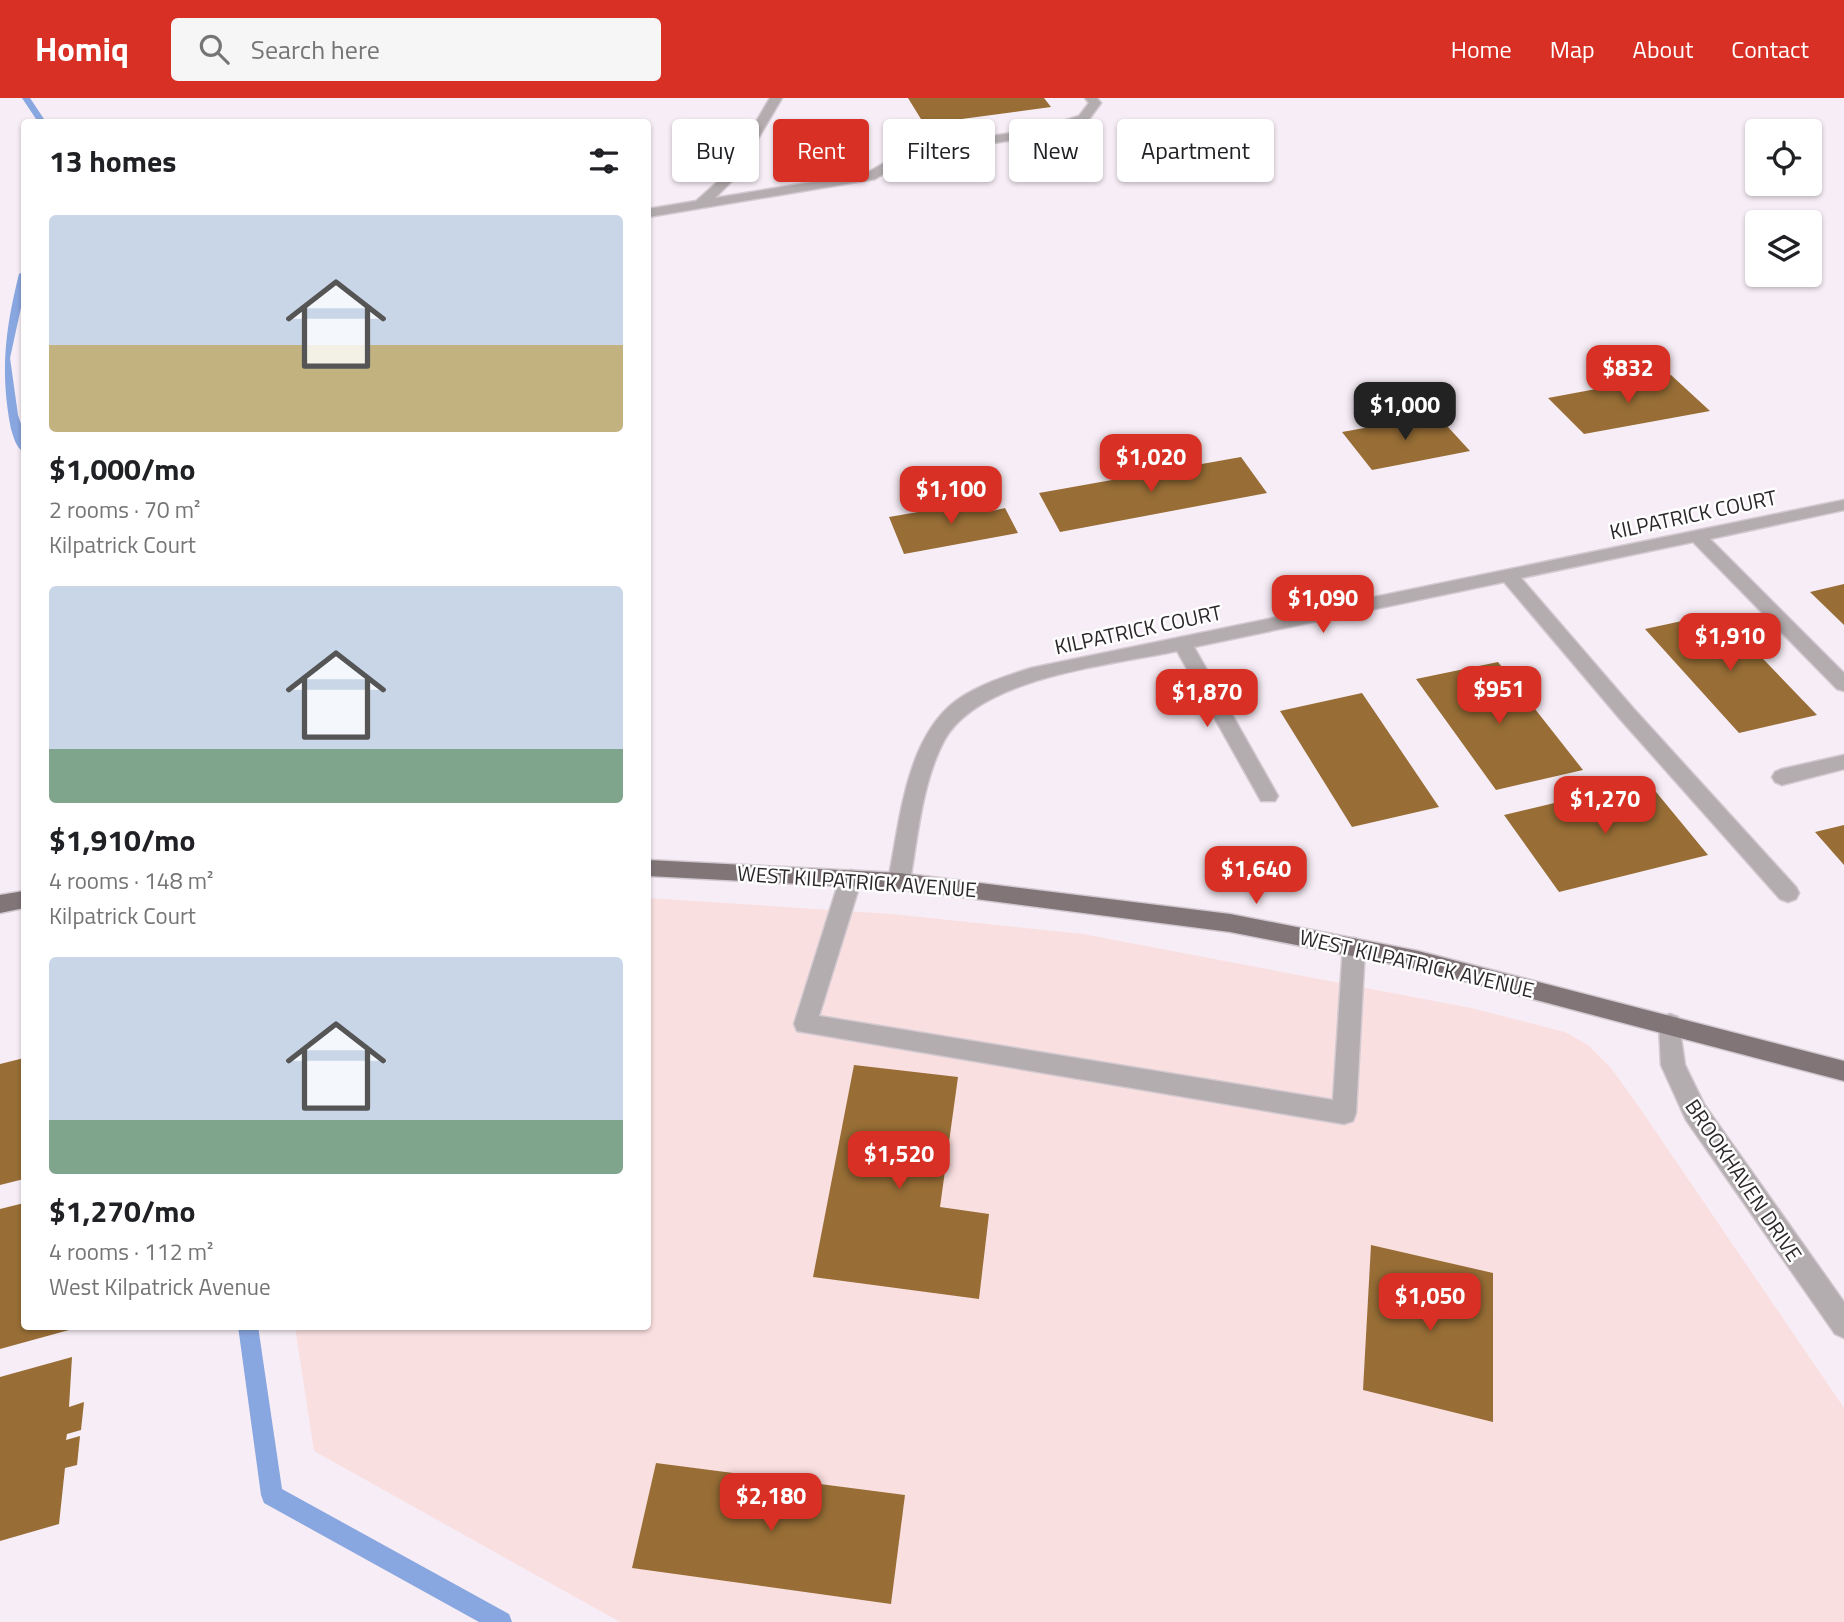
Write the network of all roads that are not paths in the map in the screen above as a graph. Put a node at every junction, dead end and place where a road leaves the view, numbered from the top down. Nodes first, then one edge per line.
1 (776, 98) edge
2 (1091, 98) edge
3 (700, 204) junction
4 (651, 212) edge
5 (1844, 505) edge
6 (1697, 536) junction
7 (1509, 576) junction
8 (1182, 643) junction
9 (1844, 684) edge
10 (1844, 762) edge
11 (1782, 777) dead end
12 (1268, 796) dead end
13 (651, 868) edge
14 (851, 878) junction
15 (899, 881) junction
16 (1788, 893) dead end
17 (21, 900) edge
18 (0, 904) edge
19 (1354, 947) junction
20 (1670, 1024) junction
21 (1844, 1071) edge
22 (1844, 1325) edge

1 - 3 street
2 - 3 street
3 - 4 street
5 - 6 street, KILPATRICK COURT
6 - 7 street, KILPATRICK COURT
6 - 9 street
7 - 8 street, KILPATRICK COURT
7 - 16 street
8 - 12 street
8 - 15 street, KILPATRICK COURT
10 - 11 street
13 - 14 main road, WEST KILPATRICK AVENUE
14 - 15 main road, WEST KILPATRICK AVENUE
14 - 19 street
15 - 19 main road, WEST KILPATRICK AVENUE
17 - 18 main road
19 - 20 main road, WEST KILPATRICK AVENUE
20 - 21 main road, WEST KILPATRICK AVENUE
20 - 22 street, BROOKHAVEN DRIVE

